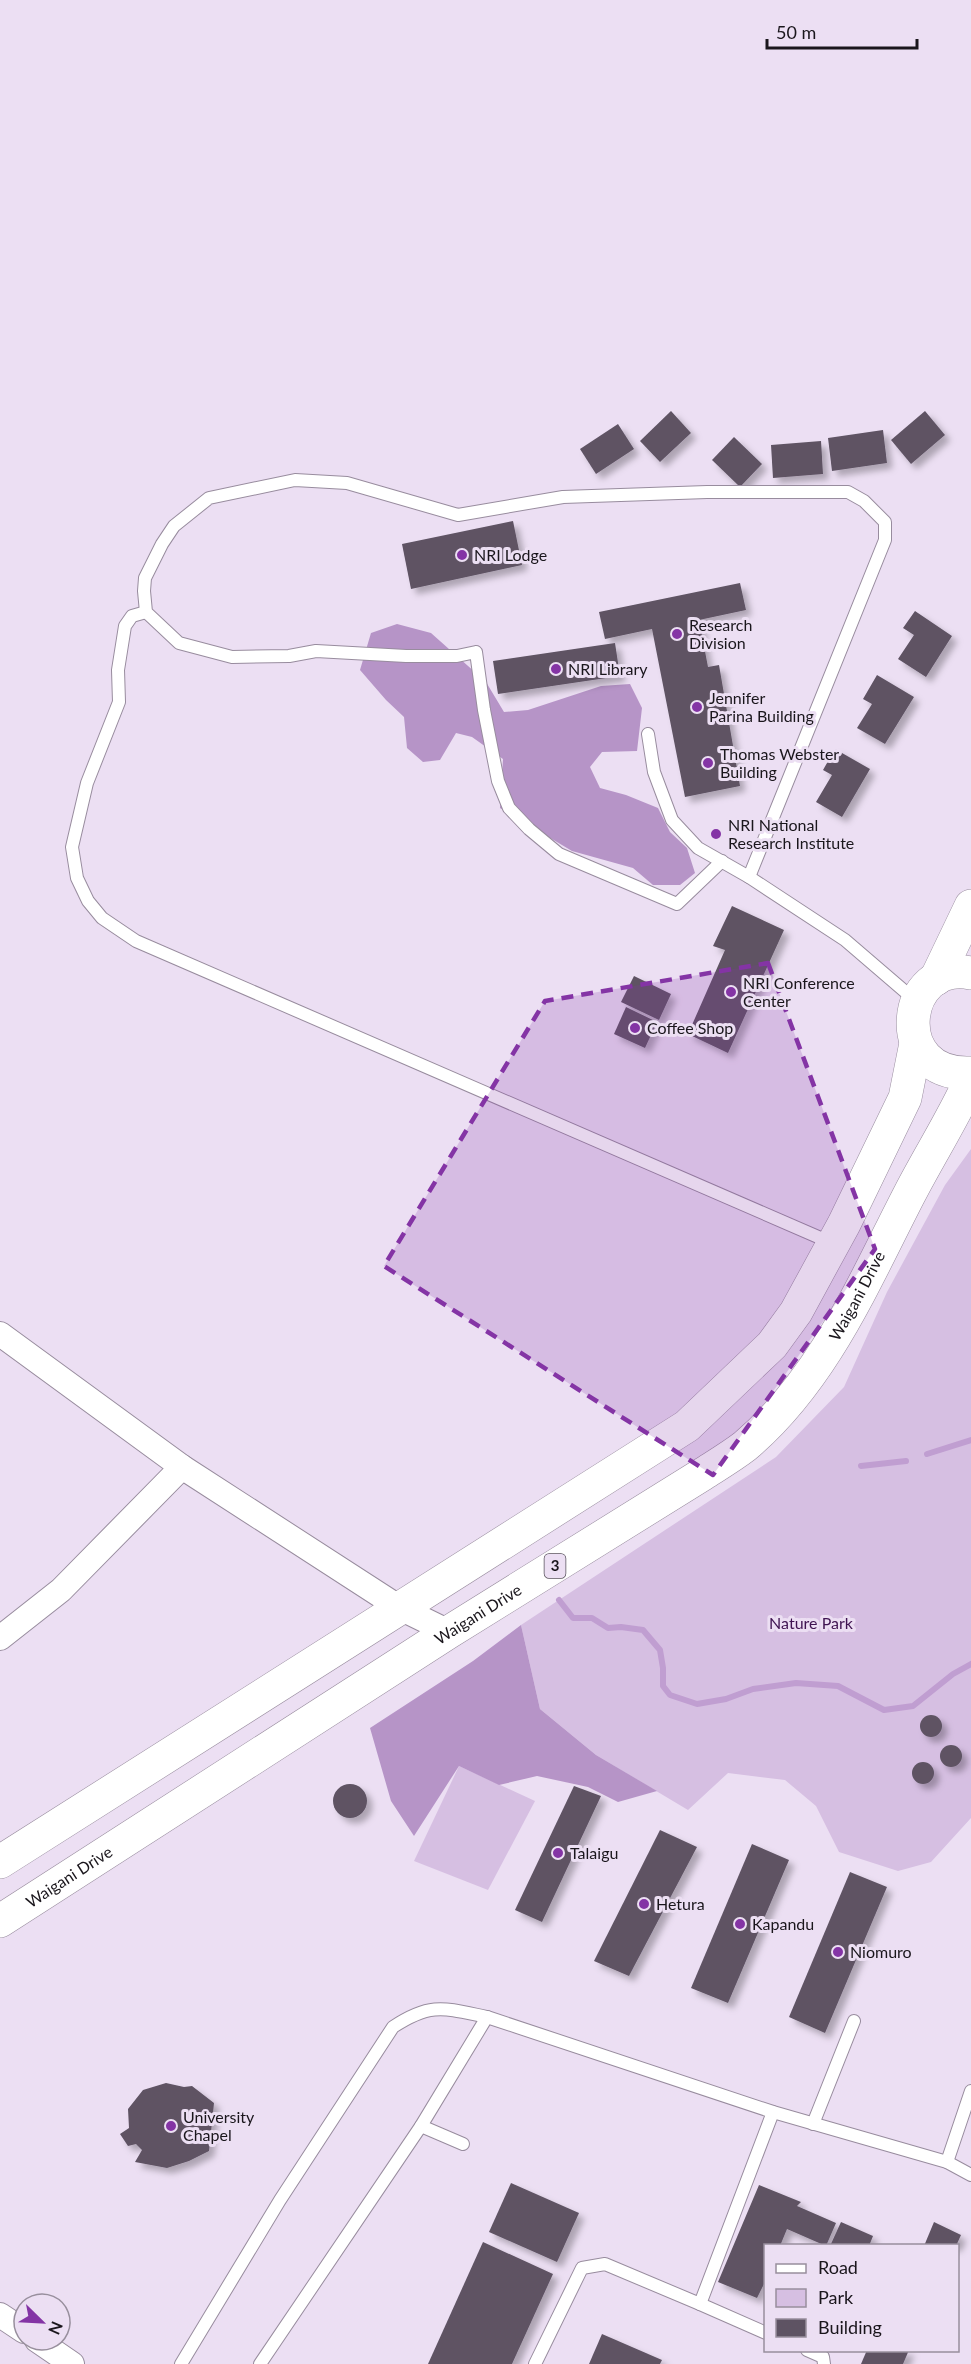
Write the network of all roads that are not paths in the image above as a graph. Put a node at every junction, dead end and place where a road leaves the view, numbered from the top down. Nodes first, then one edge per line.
1 (146, 612) junction
2 (648, 734) dead end
3 (722, 861) junction
4 (749, 877) junction
5 (971, 906) edge
6 (971, 973) edge
7 (926, 990) junction
8 (916, 1043) junction
9 (971, 1073) edge
10 (971, 1079) edge
11 (833, 1243) junction
12 (0, 1334) edge
13 (182, 1467) junction
14 (400, 1608) junction
15 (449, 1632) junction
16 (0, 1638) edge
17 (0, 1863) edge
18 (0, 1921) edge
19 (487, 2018) junction
20 (854, 2021) dead end
21 (971, 2091) edge
22 (773, 2112) junction
23 (813, 2124) junction
24 (421, 2126) junction
25 (463, 2144) dead end
26 (947, 2162) junction
27 (971, 2175) edge
28 (700, 2304) junction
29 (764, 2332) edge
30 (54, 2352) edge
31 (812, 2352) edge
32 (72, 2364) edge
33 (181, 2364) edge
34 (260, 2364) edge
35 (535, 2364) edge
36 (824, 2364) edge

1 - 3 lane
1 - 4 lane
1 - 11 lane
2 - 3 lane
3 - 4 lane
4 - 7 lane
5 - 7 main road
6 - 7 main road
7 - 8 main road
8 - 9 main road
8 - 11 main road
10 - 15 main road, Waigani Drive / 3
11 - 14 main road
12 - 13 street
13 - 14 street
13 - 16 street
14 - 15 street
14 - 17 main road
15 - 18 main road, Waigani Drive / 3
19 - 22 lane
19 - 24 lane
19 - 33 lane
20 - 23 lane
21 - 26 lane
22 - 23 lane
22 - 28 lane
23 - 26 lane
24 - 25 lane
24 - 34 lane
26 - 27 lane
28 - 29 lane
28 - 35 lane
30 - 32 street
31 - 36 lane

